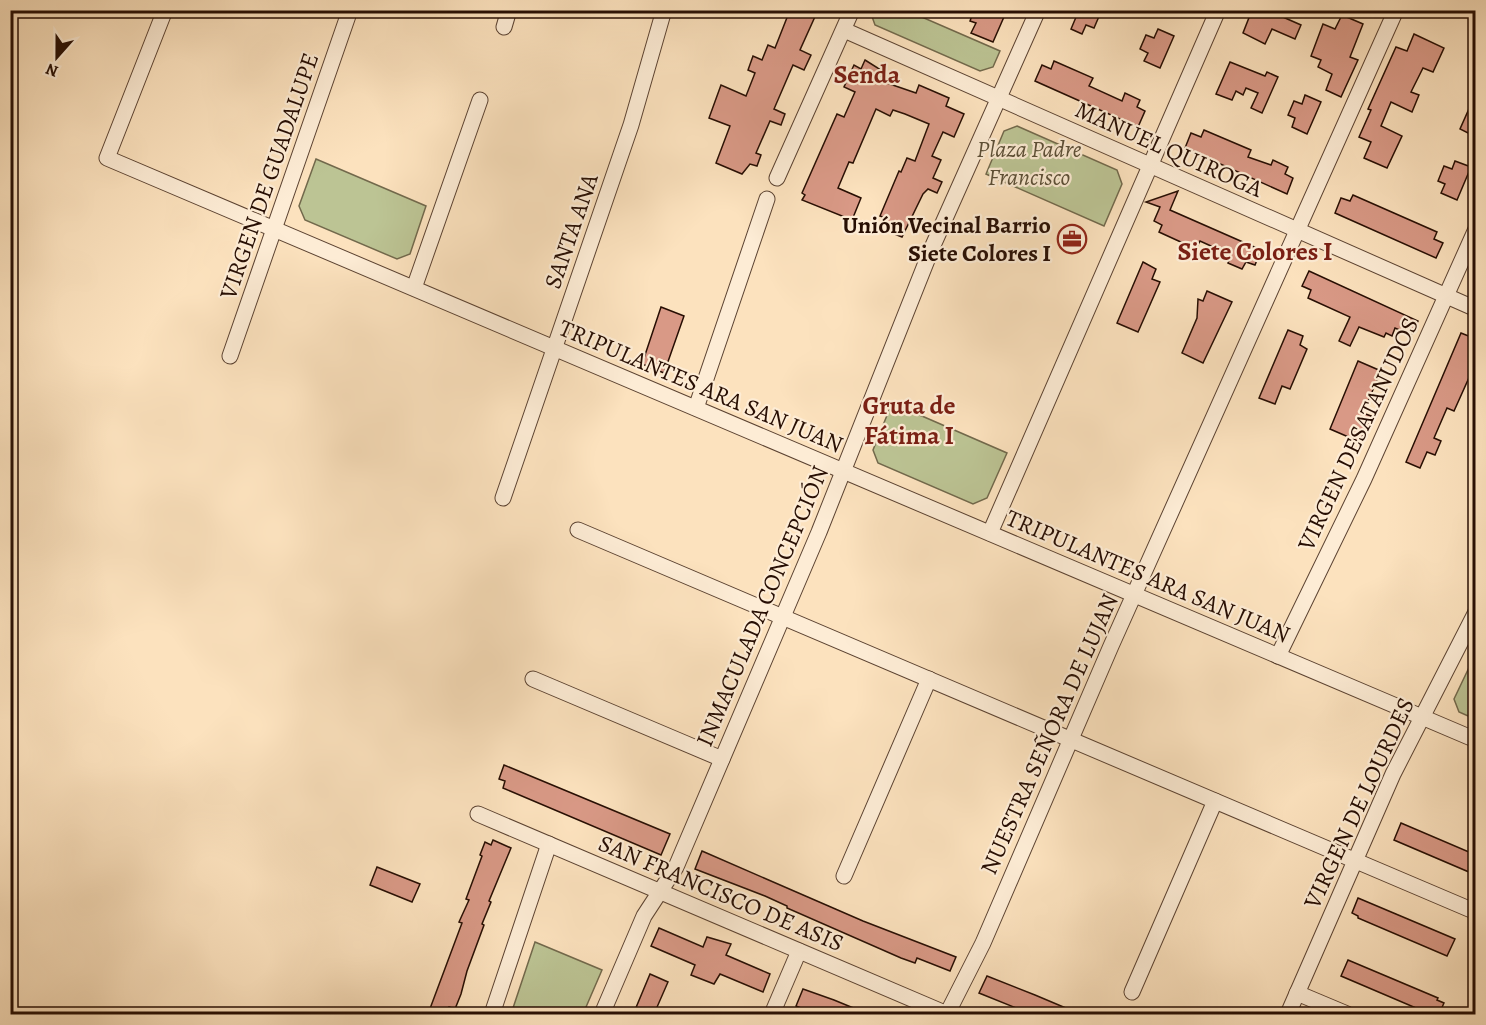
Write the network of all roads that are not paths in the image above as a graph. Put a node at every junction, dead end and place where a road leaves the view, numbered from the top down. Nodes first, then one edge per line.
1 (165, 10) edge
2 (350, 10) edge
3 (508, 10) edge
4 (664, 10) edge
5 (852, 10) edge
6 (1038, 10) edge
7 (1218, 10) edge
8 (1396, 10) edge
9 (504, 27) dead end
10 (844, 30) junction
11 (999, 98) junction
12 (480, 100) dead end
13 (1150, 165) junction
14 (777, 178) dead end
15 (767, 199) dead end
16 (274, 229) junction
17 (1476, 229) edge
18 (1299, 231) junction
19 (414, 288) junction
20 (1446, 296) junction
21 (1476, 309) edge
22 (555, 348) junction
23 (230, 356) dead end
24 (696, 408) junction
25 (844, 471) junction
26 (503, 498) dead end
27 (578, 530) dead end
28 (990, 533) junction
29 (1135, 595) junction
30 (1476, 612) edge
31 (783, 617) junction
32 (1278, 656) junction
33 (533, 679) dead end
34 (928, 679) junction
35 (1422, 717) junction
36 (1071, 740) junction
37 (1476, 740) edge
38 (722, 759) junction
39 (1215, 801) junction
40 (478, 814) dead end
41 (549, 844) junction
42 (1355, 860) junction
43 (843, 876) dead end
44 (660, 892) junction
45 (1476, 912) edge
46 (799, 951) junction
47 (1131, 992) dead end
48 (1297, 993) junction
49 (492, 1014) edge
50 (602, 1014) edge
51 (772, 1014) edge
52 (947, 1014) edge
53 (1288, 1014) edge
54 (1347, 1014) edge

1 - 16 street, TRIPULANTES ARA SAN JUAN
2 - 16 street, VIRGEN DE GUADALUPE
3 - 9 street
4 - 22 street, SANTA ANA
5 - 10 street
6 - 11 street, INMACULADA CONCEPCIÓN
7 - 13 street
8 - 18 street, NUESTRA SEÑORA DE LUJAN
10 - 11 street, MANUEL QUIROGA
10 - 14 street
11 - 13 street, MANUEL QUIROGA
11 - 25 street, INMACULADA CONCEPCIÓN
12 - 19 street
13 - 18 street, MANUEL QUIROGA
13 - 28 street
15 - 24 street
16 - 19 street, TRIPULANTES ARA SAN JUAN
16 - 23 street, VIRGEN DE GUADALUPE
17 - 20 street, VIRGEN DESATANUDOS
18 - 20 street, MANUEL QUIROGA
18 - 29 street, NUESTRA SEÑORA DE LUJAN
19 - 22 street, TRIPULANTES ARA SAN JUAN
20 - 21 street, MANUEL QUIROGA
20 - 32 street, VIRGEN DESATANUDOS
22 - 24 street, TRIPULANTES ARA SAN JUAN
22 - 26 street, SANTA ANA
24 - 25 street, TRIPULANTES ARA SAN JUAN
25 - 28 street, TRIPULANTES ARA SAN JUAN
25 - 31 street, INMACULADA CONCEPCIÓN
27 - 31 street
28 - 29 street, TRIPULANTES ARA SAN JUAN
29 - 32 street, TRIPULANTES ARA SAN JUAN
29 - 36 street, NUESTRA SEÑORA DE LUJAN
30 - 35 street, VIRGEN DE LOURDES
31 - 34 street
31 - 38 street, INMACULADA CONCEPCIÓN
32 - 35 street, TRIPULANTES ARA SAN JUAN
33 - 38 street
34 - 36 street
34 - 43 street
35 - 37 street, TRIPULANTES ARA SAN JUAN
35 - 42 street, VIRGEN DE LOURDES
36 - 39 street
36 - 52 street, NUESTRA SEÑORA DE LUJAN
38 - 44 street, INMACULADA CONCEPCIÓN
39 - 42 street
39 - 47 street
40 - 41 street, SAN FRANCISCO DE ASIS
41 - 44 street, SAN FRANCISCO DE ASIS
41 - 49 street
42 - 45 street
42 - 48 street, VIRGEN DE LOURDES
44 - 46 street, SAN FRANCISCO DE ASIS
44 - 50 street, INMACULADA CONCEPCIÓN
46 - 51 street
46 - 52 street, SAN FRANCISCO DE ASIS
48 - 53 street, VIRGEN DE LOURDES
48 - 54 street

